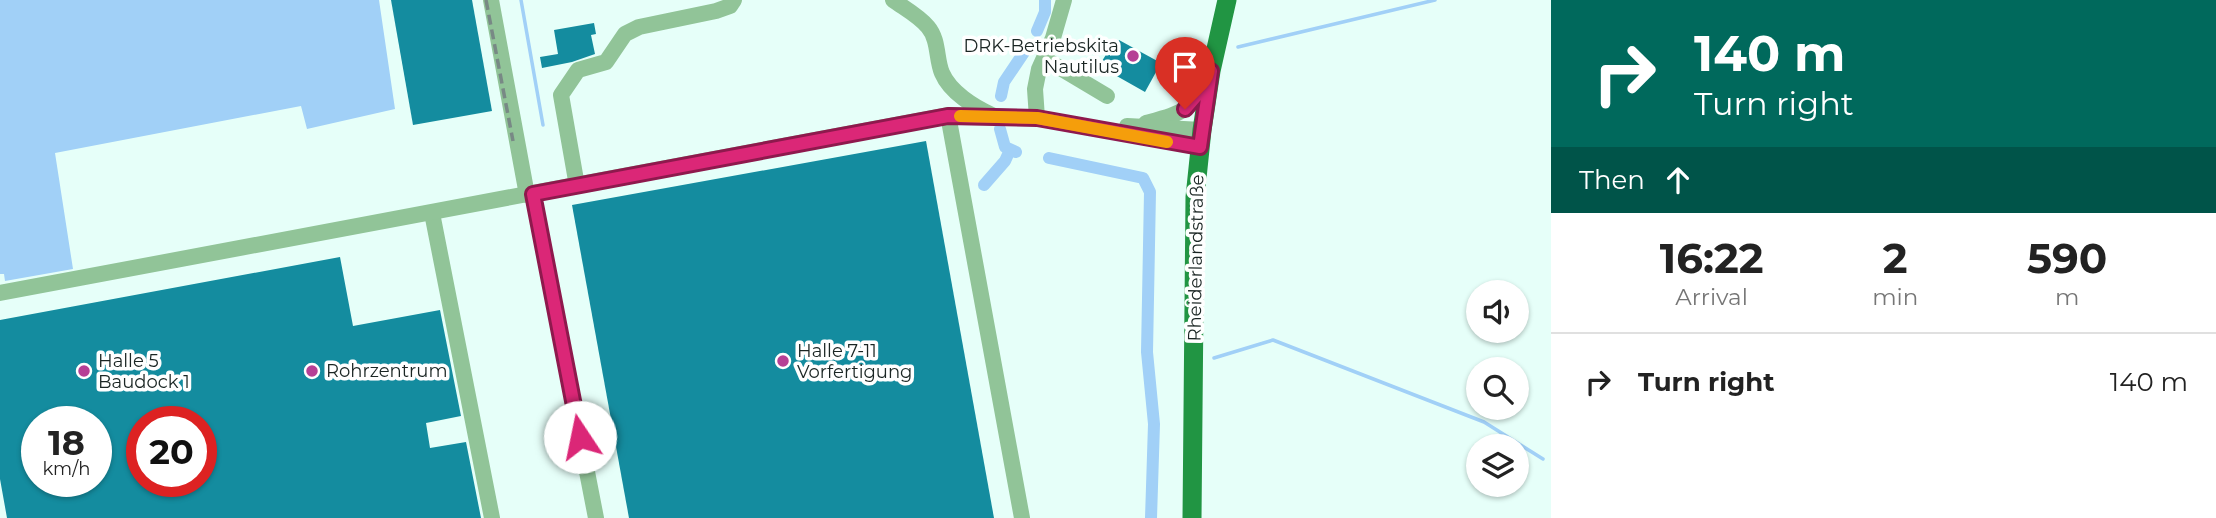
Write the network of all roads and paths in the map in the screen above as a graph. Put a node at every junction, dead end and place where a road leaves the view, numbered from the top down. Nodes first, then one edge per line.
1 (491, 0) edge
2 (734, 0) edge
3 (894, 0) edge
4 (1064, 0) edge
5 (1227, 0) edge
6 (1045, 59) junction
7 (1211, 71) junction
8 (1107, 96) dead end
9 (948, 116) junction
10 (994, 117) junction
11 (1037, 118) junction
12 (1079, 126) junction
13 (1132, 126) junction
14 (1201, 139) junction
15 (577, 186) junction
16 (530, 195) junction
17 (432, 213) junction
18 (0, 293) edge
19 (492, 518) edge
20 (596, 518) edge
21 (1022, 518) edge
22 (1192, 518) edge

1 - 16 lane
2 - 15 lane
3 - 10 lane
4 - 6 lane
5 - 7 main road, Rheiderlandstraße
6 - 8 lane
6 - 11 lane
7 - 13 lane
7 - 14 main road, Rheiderlandstraße
9 - 10 lane
9 - 15 lane
9 - 21 lane
10 - 11 lane
11 - 12 lane
12 - 13 lane
12 - 14 lane
13 - 14 lane
14 - 22 main road, Rheiderlandstraße
15 - 16 lane
16 - 17 lane
16 - 20 lane
17 - 18 lane
17 - 19 lane

